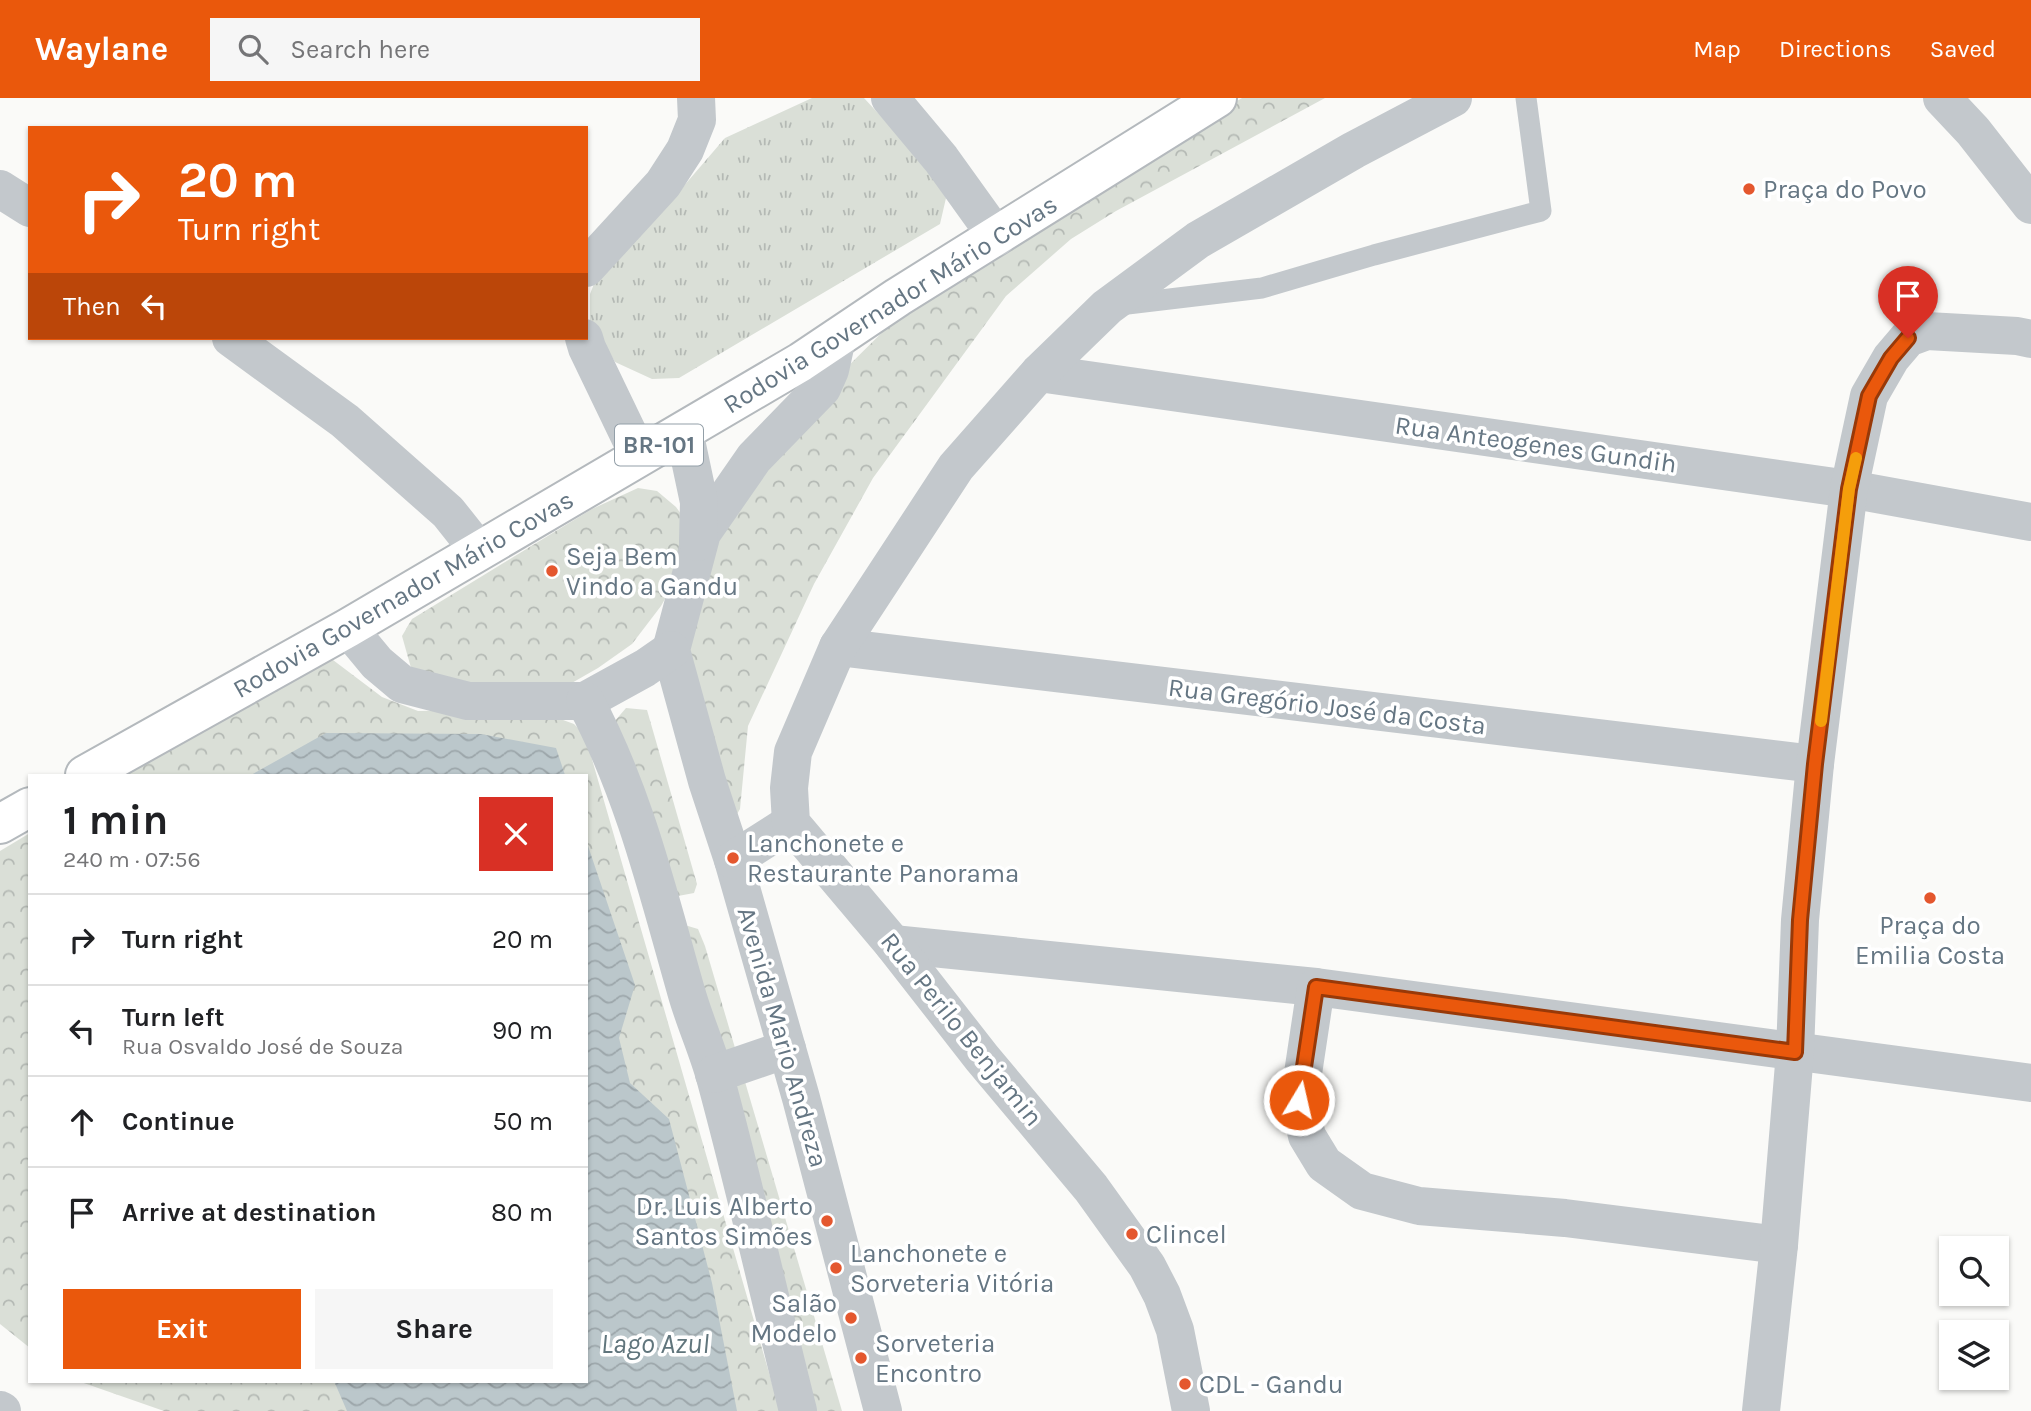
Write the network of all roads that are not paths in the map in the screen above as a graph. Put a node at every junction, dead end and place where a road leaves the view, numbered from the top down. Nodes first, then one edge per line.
1 (696, 98) edge
2 (890, 98) edge
3 (1217, 98) edge
4 (1453, 98) edge
5 (1526, 98) edge
6 (1942, 98) edge
7 (0, 189) edge
8 (2031, 205) edge
9 (28, 207) edge
10 (997, 237) junction
11 (588, 266) edge
12 (1107, 307) junction
13 (837, 338) junction
14 (2031, 339) edge
15 (234, 340) edge
16 (585, 340) edge
17 (1040, 373) junction
18 (684, 431) junction
19 (639, 456) junction
20 (1849, 489) junction
21 (2031, 522) edge
22 (698, 542) junction
23 (479, 551) junction
24 (348, 628) junction
25 (838, 647) junction
26 (671, 650) junction
27 (585, 701) junction
28 (1815, 764) junction
29 (87, 774) edge
30 (28, 808) edge
31 (791, 822) junction
32 (0, 824) edge
33 (733, 860) junction
34 (893, 944) junction
35 (1316, 987) junction
36 (787, 1049) junction
37 (1795, 1052) junction
38 (714, 1074) junction
39 (2031, 1083) edge
40 (1779, 1245) junction
41 (798, 1411) edge
42 (883, 1411) edge
43 (1191, 1411) edge
44 (1761, 1411) edge

1 - 11 street
2 - 10 street
3 - 10 highway, Rodovia Governador Mário Covas / BR-101
4 - 12 street
5 - 12 lane
6 - 8 street
7 - 9 street
10 - 13 highway, Rodovia Governador Mário Covas / BR-101
12 - 17 street
13 - 18 highway, Rodovia Governador Mário Covas / BR-101
13 - 22 street, Avenida Mario Andreza
14 - 20 street
15 - 23 street
16 - 19 street
17 - 20 street, Rua Anteogenes Gundih
17 - 25 street
18 - 19 highway, Rodovia Governador Mário Covas / BR-101
18 - 22 street
19 - 23 highway, Rodovia Governador Mário Covas / BR-101
20 - 21 street, Rua Anteogenes Gundih
20 - 28 street
22 - 26 street, Avenida Mario Andreza
23 - 24 highway, Rodovia Governador Mário Covas / BR-101
24 - 27 street
24 - 29 highway, Rodovia Governador Mário Covas / BR-101
25 - 28 street, Rua Gregório José da Costa
25 - 31 street
26 - 27 street
26 - 33 street, Avenida Mario Andreza
27 - 38 street
28 - 37 street
30 - 32 highway
31 - 33 street
31 - 34 street, Rua Perilo Benjamin
33 - 36 street, Avenida Mario Andreza
34 - 35 street
34 - 43 street, Rua Perilo Benjamin
35 - 37 street
35 - 40 street
36 - 38 street
36 - 42 street, Avenida Mario Andreza
37 - 39 street
37 - 40 street
38 - 41 street
40 - 44 street

